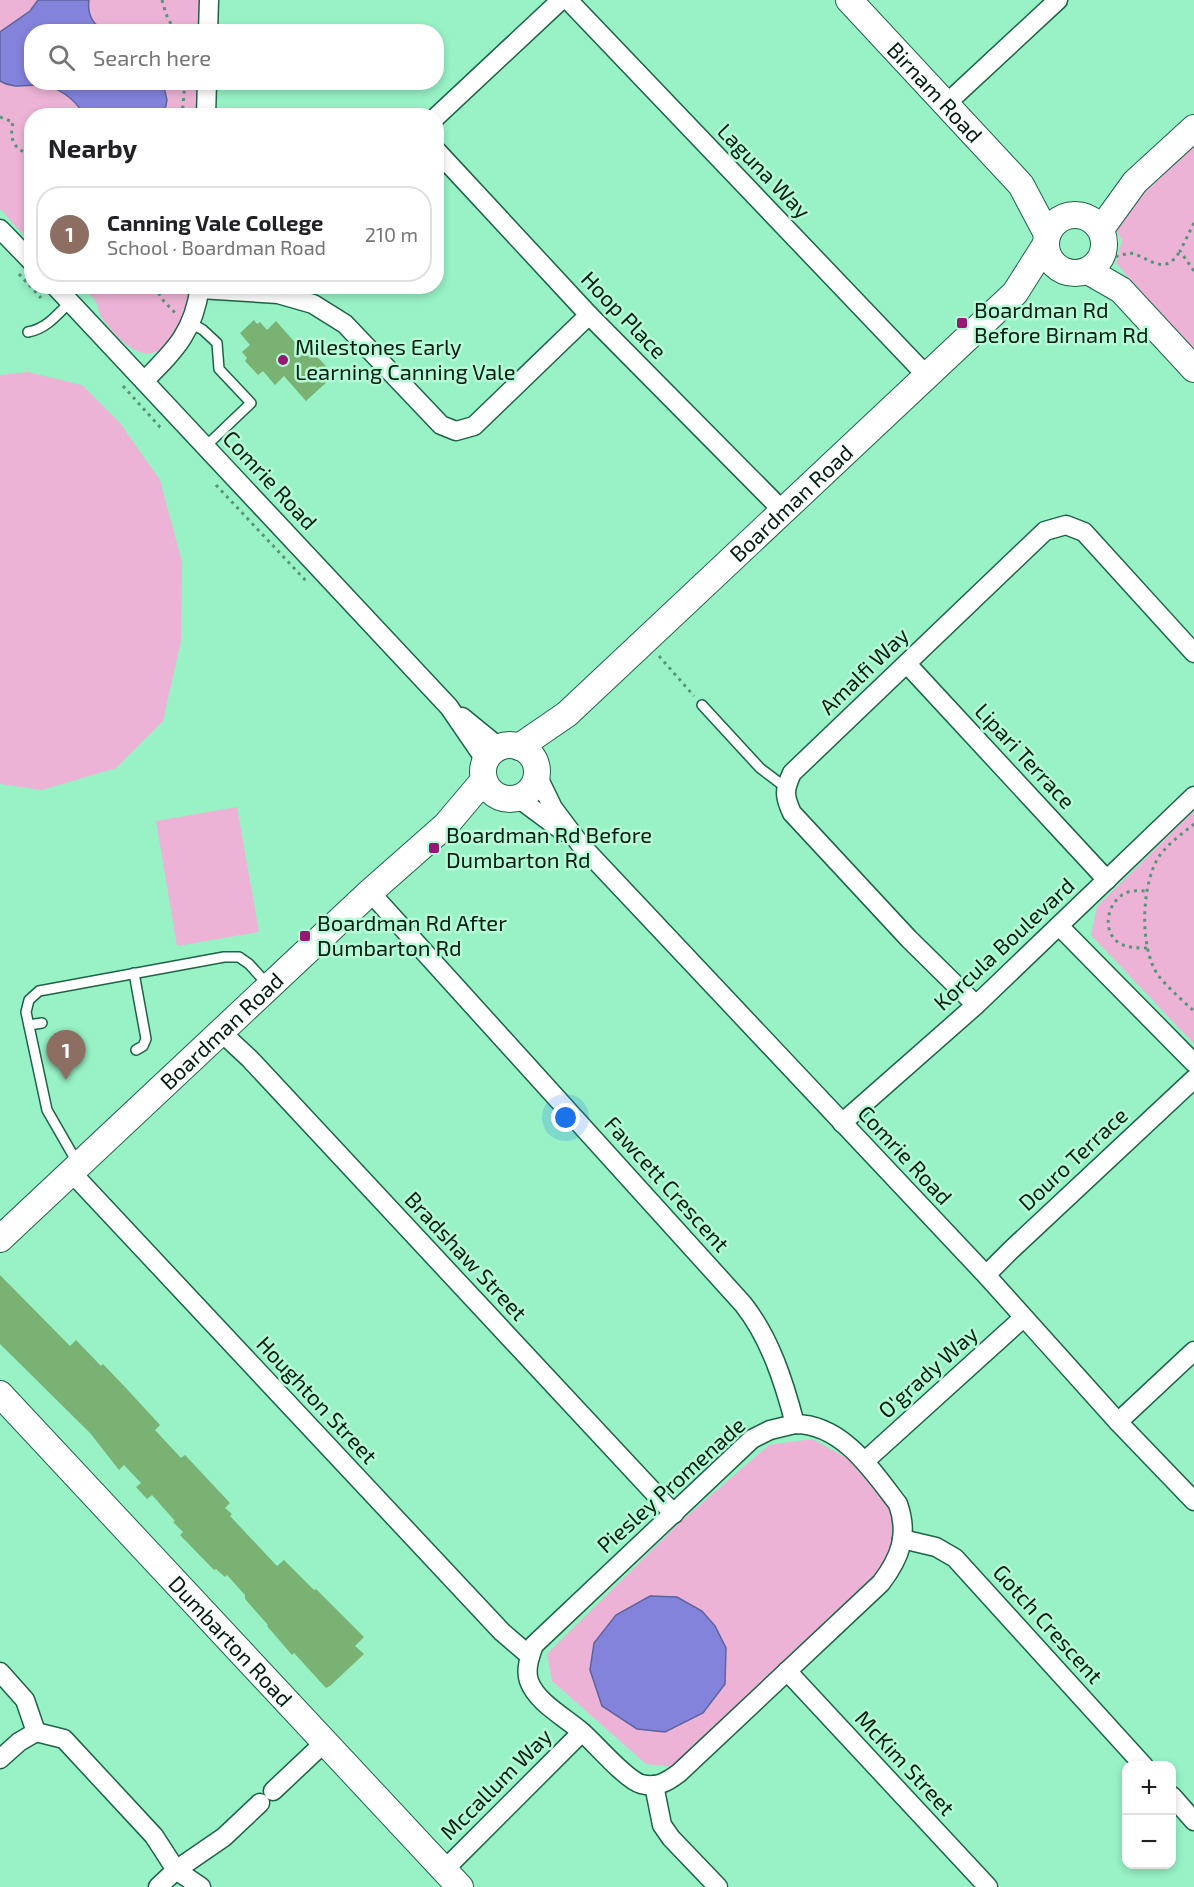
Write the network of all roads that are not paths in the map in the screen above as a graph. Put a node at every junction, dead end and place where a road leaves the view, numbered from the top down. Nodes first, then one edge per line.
1 (209, 0) edge
2 (561, 0) edge
3 (568, 0) edge
4 (849, 0) edge
5 (1058, 0) edge
6 (208, 24) edge
7 (207, 90) edge
8 (946, 104) junction
9 (206, 108) edge
10 (444, 110) edge
11 (1194, 128) edge
12 (444, 159) edge
13 (1135, 182) junction
14 (1021, 185) junction
15 (1074, 215) junction
16 (0, 228) edge
17 (1047, 239) junction
18 (1106, 245) junction
19 (24, 254) edge
20 (1061, 270) junction
21 (1088, 271) junction
22 (1121, 290) junction
23 (1015, 292) junction
24 (50, 294) edge
25 (199, 294) edge
26 (279, 294) edge
27 (70, 302) junction
28 (589, 315) junction
29 (187, 321) junction
30 (27, 332) dead end
31 (1194, 369) edge
32 (926, 375) junction
33 (144, 381) junction
34 (206, 446) junction
35 (782, 510) junction
36 (1194, 653) edge
37 (907, 664) junction
38 (702, 705) road end
39 (567, 714) junction
40 (537, 770) junction
41 (501, 772) junction
42 (786, 787) junction
43 (1194, 795) edge
44 (580, 844) junction
45 (1107, 880) junction
46 (370, 892) junction
47 (1059, 926) junction
48 (134, 974) junction
49 (270, 987) junction
50 (976, 1005) junction
51 (42, 1023) dead end
52 (29, 1025) junction
53 (221, 1032) junction
54 (136, 1050) dead end
55 (1194, 1063) edge
56 (49, 1067) dead end
57 (38, 1069) junction
58 (1194, 1079) edge
59 (842, 1123) junction
60 (77, 1168) junction
61 (0, 1239) edge
62 (986, 1275) junction
63 (1023, 1318) junction
64 (1194, 1351) edge
65 (0, 1394) edge
66 (1118, 1422) junction
67 (795, 1424) junction
68 (865, 1461) junction
69 (1194, 1501) edge
70 (674, 1514) junction
71 (902, 1539) junction
72 (530, 1656) junction
73 (787, 1671) junction
74 (0, 1672) edge
75 (36, 1732) junction
76 (582, 1732) junction
77 (325, 1742) junction
78 (0, 1760) edge
79 (1139, 1761) edge
80 (654, 1785) junction
81 (1176, 1801) edge
82 (1194, 1821) edge
83 (176, 1870) junction
84 (452, 1878) edge
85 (158, 1887) edge
86 (201, 1887) edge
87 (718, 1887) edge
88 (988, 1887) edge

1 - 6 street
2 - 10 street
3 - 32 street, Laguna Way
4 - 8 street, Birnam Road
5 - 8 street
7 - 9 street
8 - 14 street, Birnam Road
11 - 13 street, Boardman Road
12 - 28 street, Hoop Place
13 - 15 street, Boardman Road
13 - 18 street, Boardman Road
14 - 15 street, Birnam Road
14 - 17 street, Birnam Road
15 - 17 street, Boardman Road
15 - 18 street
16 - 19 street
17 - 20 street
17 - 23 street, Boardman Road
18 - 21 street, Boardman Road
18 - 22 street
20 - 21 street, Boardman Road
20 - 23 street, Boardman Road
21 - 22 street
22 - 31 street
23 - 32 street, Boardman Road
24 - 27 street, Comrie Road
25 - 29 street
26 - 28 street
27 - 30 lane
27 - 33 street, Comrie Road
28 - 35 street, Hoop Place
29 - 33 street
29 - 34 lane
32 - 35 street, Boardman Road
33 - 34 street, Comrie Road
34 - 41 street, Comrie Road
35 - 39 street, Boardman Road
36 - 37 street, Amalfi Way
37 - 42 street, Amalfi Way
37 - 45 street, Lipari Terrace
38 - 42 lane
39 - 40 street, Boardman Road
39 - 41 street, Boardman Road
40 - 41 street, Boardman Road
40 - 41 street
40 - 44 street, Comrie Road
41 - 44 street, Comrie Road
41 - 46 street, Boardman Road
42 - 50 street
43 - 45 street, Korcula Boulevard
44 - 59 street, Comrie Road
45 - 47 street, Korcula Boulevard
46 - 49 street, Boardman Road
46 - 67 street, Fawcett Crescent
47 - 50 street, Korcula Boulevard
47 - 55 street
48 - 49 lane
48 - 52 lane
48 - 54 lane
49 - 53 street, Boardman Road
50 - 59 street, Korcula Boulevard
51 - 52 lane
52 - 57 lane
53 - 60 street, Boardman Road
53 - 70 street, Bradshaw Street
56 - 57 lane
57 - 60 lane
58 - 62 street, Douro Terrace
59 - 62 street, Comrie Road
60 - 61 street, Boardman Road
60 - 72 street, Houghton Street
62 - 63 street, Comrie Road
63 - 66 street, Comrie Road
63 - 68 street, O'grady Way
64 - 66 street
65 - 77 street, Dumbarton Road
66 - 69 street, Comrie Road
67 - 68 street, Piesley Promenade
67 - 70 street, Piesley Promenade
68 - 71 street, Piesley Promenade
70 - 72 street, Piesley Promenade
71 - 73 street, Piesley Promenade
71 - 79 street, Gotch Crescent
72 - 76 street
73 - 80 street, Piesley Promenade
73 - 88 street, McKim Street
74 - 75 street
75 - 78 street
75 - 83 street
76 - 80 street
76 - 84 street, Mccallum Way
77 - 83 street
77 - 84 street, Dumbarton Road
80 - 87 street
81 - 82 street
83 - 85 street
83 - 86 street

